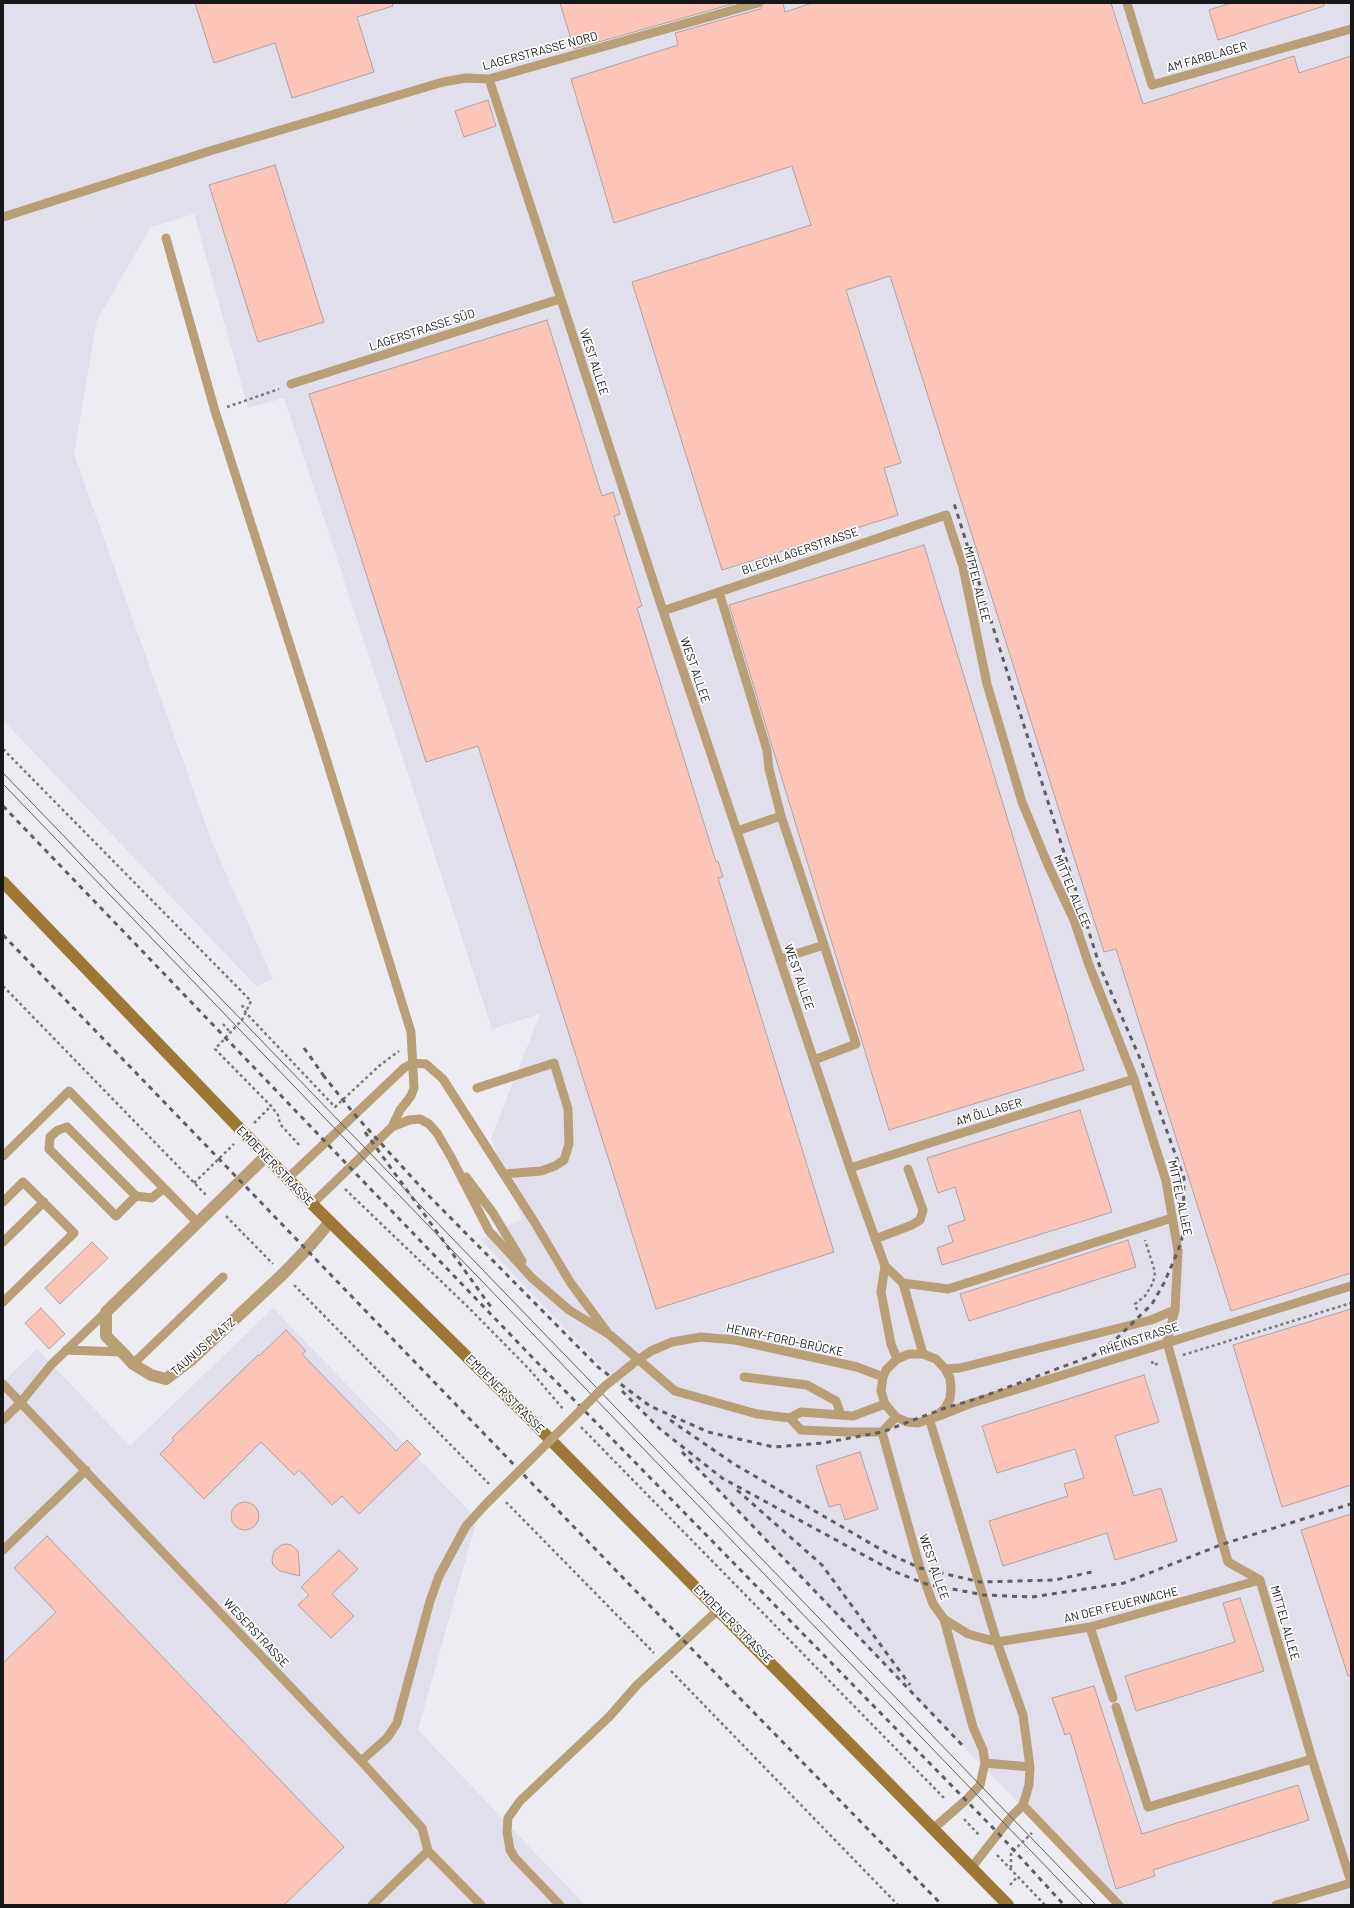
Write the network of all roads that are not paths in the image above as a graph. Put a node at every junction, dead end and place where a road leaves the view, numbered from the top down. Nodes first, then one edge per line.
1 (758, 3) edge
2 (1127, 3) edge
3 (1351, 29) edge
4 (489, 79) junction
5 (3, 217) edge
6 (166, 238) dead end
7 (560, 299) junction
8 (291, 384) road end
9 (946, 515) joint
10 (719, 592) junction
11 (663, 611) junction
12 (781, 816) junction
13 (737, 831) junction
14 (3, 882) edge
15 (824, 945) junction
16 (780, 959) junction
17 (814, 1060) junction
18 (413, 1063) junction
19 (1134, 1079) junction
20 (477, 1088) dead end
21 (392, 1127) junction
22 (3, 1156) edge
23 (265, 1157) junction
24 (451, 1157) junction
25 (850, 1168) junction
26 (908, 1168) dead end
27 (504, 1174) junction
28 (287, 1179) junction
29 (164, 1188) junction
30 (136, 1196) junction
31 (3, 1202) edge
32 (44, 1202) junction
33 (312, 1204) junction
34 (1172, 1218) junction
35 (330, 1222) junction
36 (198, 1223) junction
37 (875, 1238) junction
38 (3, 1242) edge
39 (886, 1266) junction
40 (223, 1277) dead end
41 (532, 1278) junction
42 (903, 1282) junction
43 (1351, 1286) edge
44 (3, 1302) edge
45 (1175, 1310) junction
46 (106, 1312) junction
47 (610, 1335) junction
48 (1167, 1342) junction
49 (66, 1350) junction
50 (122, 1352) junction
51 (923, 1354) junction
52 (897, 1359) junction
53 (134, 1364) junction
54 (945, 1369) junction
55 (744, 1376) dead end
56 (883, 1377) junction
57 (3, 1384) edge
58 (21, 1402) junction
59 (885, 1404) junction
60 (841, 1415) junction
61 (896, 1417) junction
62 (790, 1418) junction
63 (933, 1419) junction
64 (3, 1420) edge
65 (882, 1432) junction
66 (86, 1470) junction
67 (3, 1550) edge
68 (1260, 1580) junction
69 (718, 1610) junction
70 (944, 1619) junction
71 (1090, 1627) junction
72 (997, 1642) junction
73 (1112, 1698) dead end
74 (1116, 1707) dead end
75 (1312, 1759) junction
76 (361, 1761) junction
77 (985, 1763) junction
78 (1030, 1767) junction
79 (1022, 1805) junction
80 (934, 1828) junction
81 (428, 1851) junction
82 (972, 1867) junction
83 (1351, 1882) edge
84 (1290, 1903) edge
85 (372, 1905) edge
86 (481, 1905) edge
87 (560, 1905) edge
88 (1008, 1905) edge
89 (1119, 1905) edge
90 (1276, 1905) edge

1 - 4 lane, LAGERSTRASSE NORD
2 - 3 lane, AM FARBLAGER
4 - 5 lane, LAGERSTRASSE NORD
4 - 7 lane, WEST ALLEE
6 - 18 lane
7 - 8 lane, LAGERSTRASSE SÜD
7 - 11 lane, WEST ALLEE
9 - 10 lane, BLECHLAGERSTRASSE
9 - 19 lane, MITTEL ALLEE
10 - 11 lane, BLECHLAGERSTRASSE
10 - 12 lane
11 - 13 lane, WEST ALLEE
12 - 13 lane
12 - 15 lane
13 - 16 lane, WEST ALLEE
14 - 23 street, EMDENER STRASSE
15 - 16 lane
15 - 17 lane
16 - 17 lane, WEST ALLEE
17 - 25 lane, WEST ALLEE
18 - 21 lane
18 - 27 lane
18 - 28 lane
19 - 25 lane, AM ÖLLAGER
19 - 34 lane, MITTEL ALLEE
20 - 27 lane
21 - 24 lane
21 - 33 lane
22 - 29 lane
23 - 28 street, EMDENER STRASSE
23 - 36 street
24 - 41 lane
24 - 41 lane
25 - 37 lane, WEST ALLEE
26 - 37 lane
27 - 47 lane
28 - 33 street, EMDENER STRASSE
29 - 30 lane
29 - 36 lane
30 - 30 lane
31 - 32 lane
32 - 38 lane
32 - 44 lane
33 - 35 street, EMDENER STRASSE
34 - 42 lane
34 - 45 lane, MITTEL ALLEE
35 - 53 street, TAUNUS PLATZ
35 - 69 street, EMDENER STRASSE
36 - 46 street
37 - 39 lane, WEST ALLEE
39 - 42 lane, WEST ALLEE
39 - 52 lane
40 - 53 lane
41 - 47 lane
42 - 51 lane
43 - 48 lane, RHEINSTRASSE
45 - 48 lane, MITTEL ALLEE
45 - 54 lane
46 - 49 lane
46 - 50 street, TAUNUS PLATZ
47 - 62 lane
48 - 63 lane, RHEINSTRASSE
48 - 68 lane, MITTEL ALLEE
49 - 50 lane
49 - 58 lane
50 - 53 street, TAUNUS PLATZ
51 - 52 lane
51 - 54 lane
52 - 56 lane
54 - 63 lane
55 - 60 lane
56 - 59 lane
56 - 76 lane, HENRY-FORD-BRÜCKE, bridge
57 - 58 lane, WESERSTRASSE
58 - 64 lane
58 - 66 lane, WESERSTRASSE
59 - 60 lane
59 - 61 lane
60 - 62 lane
61 - 63 lane
61 - 65 lane
62 - 65 lane
63 - 72 lane
65 - 70 lane, WEST ALLEE
66 - 67 lane
66 - 76 lane, WESERSTRASSE
68 - 71 lane, AN DER FEUERWACHE
68 - 75 lane, MITTEL ALLEE
69 - 80 street, EMDENER STRASSE
69 - 87 lane
70 - 72 lane, AN DER FEUERWACHE
70 - 77 lane, WEST ALLEE
71 - 72 lane, AN DER FEUERWACHE
71 - 73 lane
72 - 78 lane
74 - 75 lane
75 - 83 lane, MITTEL ALLEE
76 - 81 lane, WESERSTRASSE
77 - 78 lane
77 - 80 lane
78 - 79 lane
79 - 82 lane
79 - 89 lane
80 - 82 street, EMDENER STRASSE
81 - 85 lane
81 - 86 lane, WESERSTRASSE
82 - 88 street, EMDENER STRASSE
83 - 84 lane
84 - 90 lane

